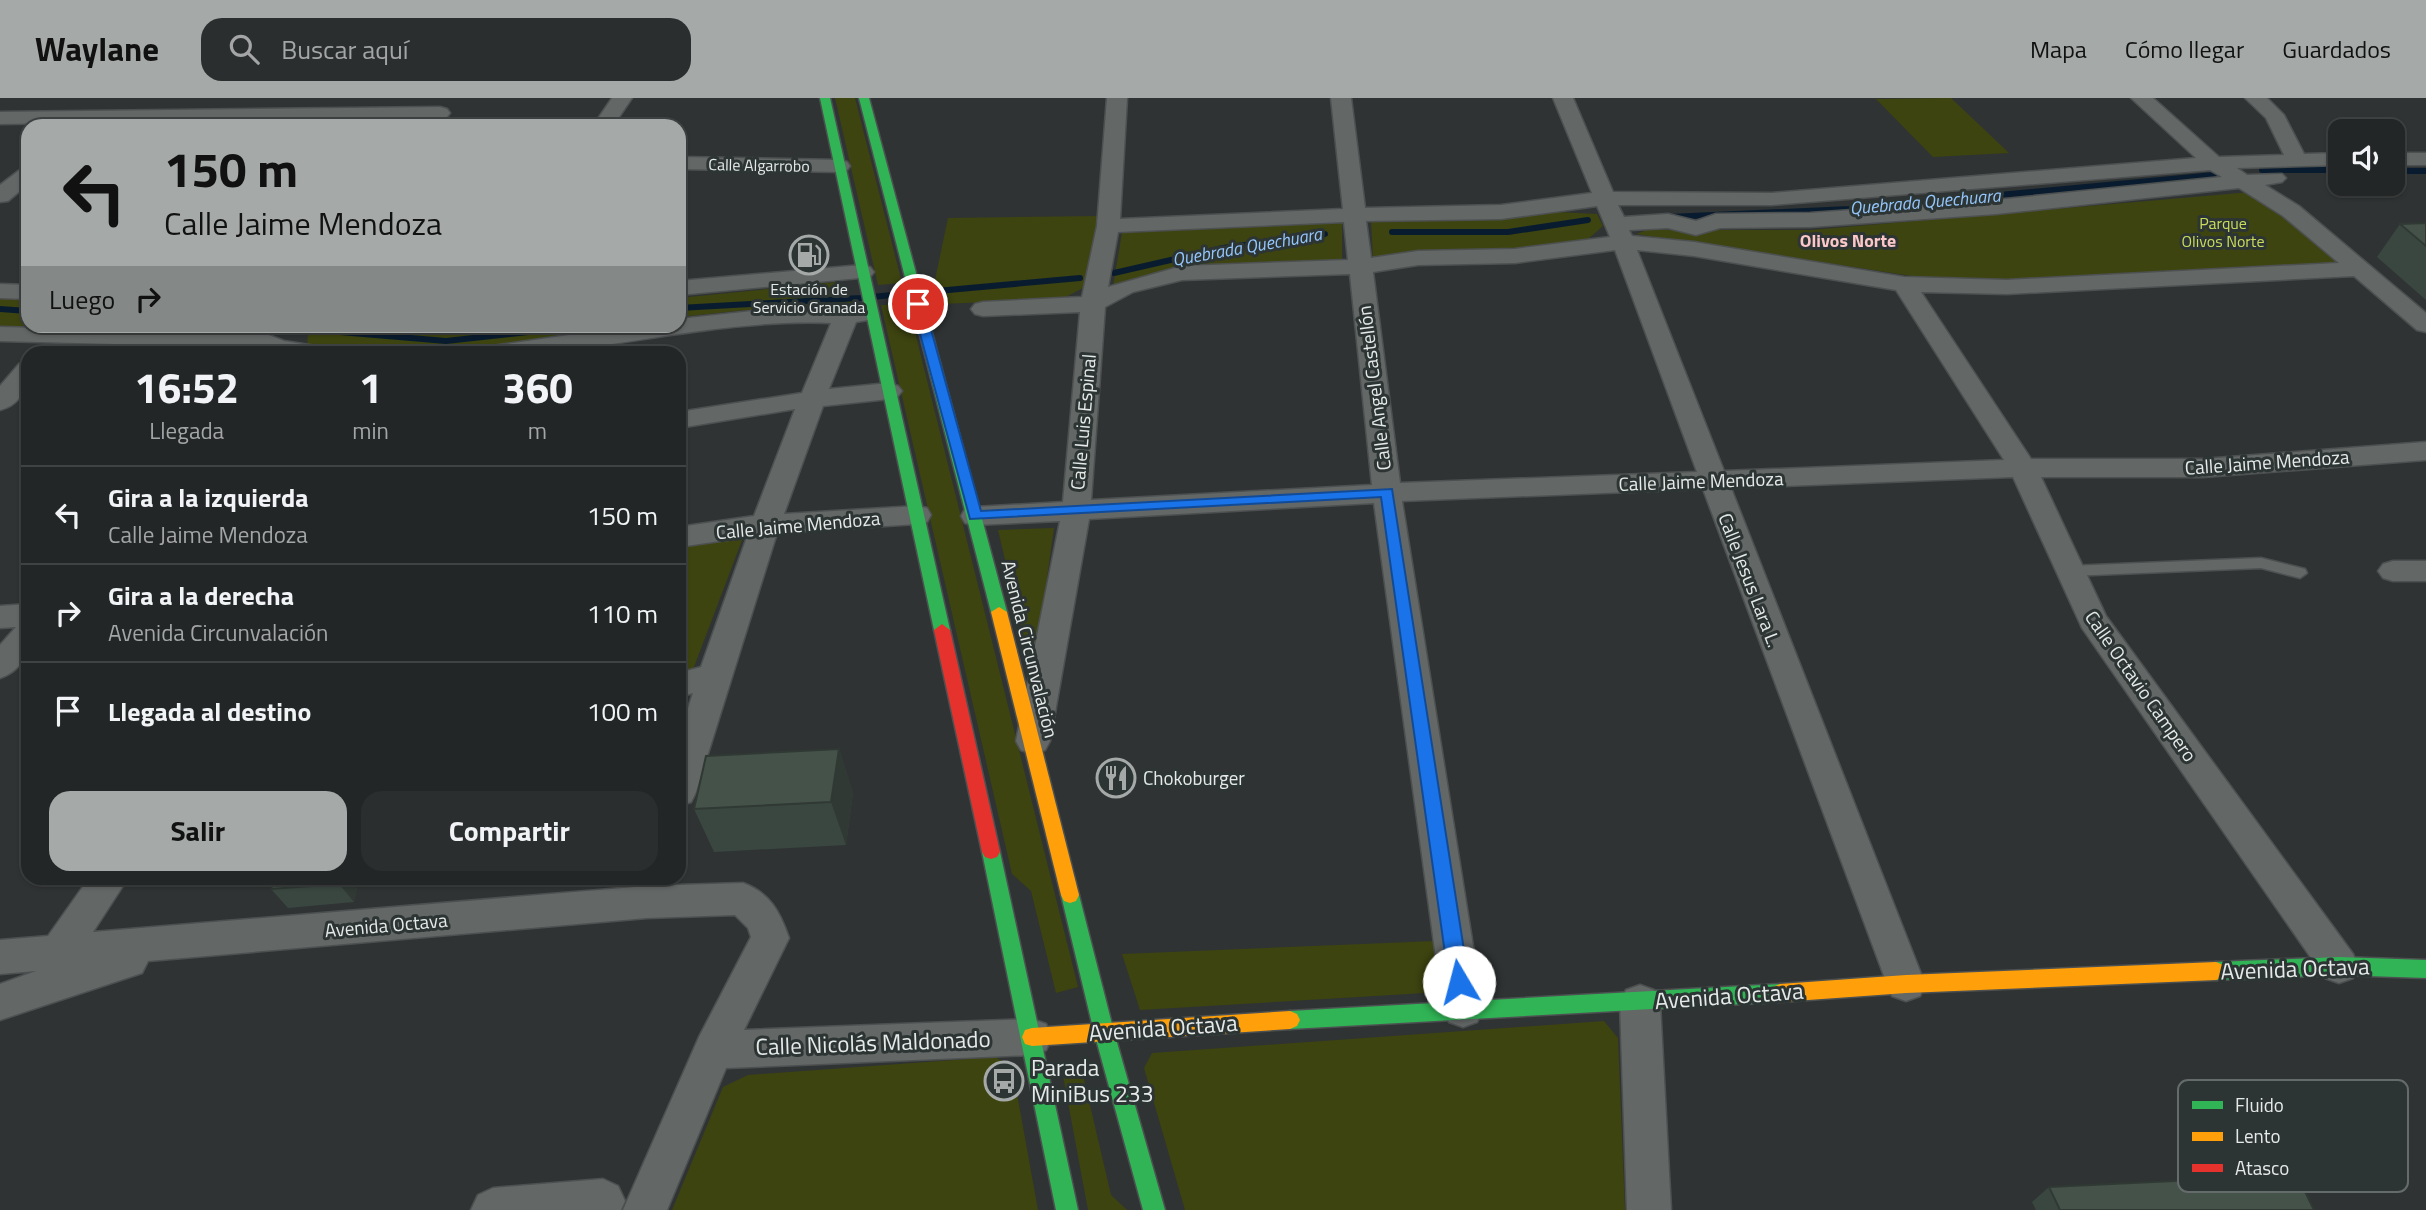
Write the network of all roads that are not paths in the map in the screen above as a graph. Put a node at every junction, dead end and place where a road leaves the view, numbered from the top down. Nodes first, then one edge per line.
1 (117, 98) edge
2 (622, 98) edge
3 (825, 98) edge
4 (864, 98) edge
5 (1117, 98) edge
6 (1342, 98) edge
7 (1563, 98) edge
8 (2141, 98) edge
9 (2255, 98) edge
10 (442, 112) edge
11 (0, 118) edge
12 (22, 119) edge
13 (92, 119) edge
14 (322, 119) edge
15 (608, 119) edge
16 (2328, 159) edge
17 (2405, 159) edge
18 (2426, 159) edge
19 (2297, 160) junction
20 (686, 163) edge
21 (2214, 163) junction
22 (840, 166) junction
23 (2328, 177) edge
24 (2405, 177) edge
25 (2426, 177) edge
26 (15, 179) edge
27 (2249, 183) junction
28 (0, 196) edge
29 (1356, 215) junction
30 (1614, 221) junction
31 (1108, 226) junction
32 (1360, 267) junction
33 (2358, 269) junction
34 (864, 279) junction
35 (1904, 284) junction
36 (686, 288) edge
37 (0, 291) edge
38 (21, 292) edge
39 (1093, 304) junction
40 (983, 309) dead end
41 (863, 312) junction
42 (686, 325) edge
43 (2426, 326) edge
44 (631, 333) edge
45 (0, 334) edge
46 (49, 344) edge
47 (271, 346) edge
48 (541, 346) edge
49 (21, 377) edge
50 (889, 391) junction
51 (811, 399) junction
52 (0, 402) edge
53 (686, 419) edge
54 (2426, 452) edge
55 (2023, 468) junction
56 (1712, 481) junction
57 (1387, 492) junction
58 (1076, 511) junction
59 (917, 515) junction
60 (975, 516) junction
61 (768, 524) junction
62 (686, 536) edge
63 (2069, 571) junction
64 (2393, 571) dead end
65 (2426, 571) edge
66 (2300, 573) dead end
67 (21, 616) edge
68 (0, 617) edge
69 (21, 642) edge
70 (0, 666) edge
71 (713, 676) junction
72 (686, 683) edge
73 (1032, 746) junction
74 (686, 768) edge
75 (105, 885) edge
76 (650, 890) edge
77 (219, 939) junction
78 (57, 953) junction
79 (0, 957) edge
80 (2339, 966) junction
81 (2426, 969) edge
82 (1906, 984) junction
83 (16, 996) edge
84 (1640, 1003) junction
85 (1463, 1009) junction
86 (1104, 1032) junction
87 (1032, 1037) junction
88 (713, 1050) junction
89 (603, 1201) dead end
90 (493, 1210) edge
91 (645, 1210) edge
92 (1067, 1210) edge
93 (1154, 1210) edge
94 (1649, 1210) edge

1 - 13 street
2 - 15 street
3 - 22 main road
4 - 60 main road, Avenida Circunvalación
5 - 31 street, Calle Luis Espinal
6 - 29 street, Calle Angel Castellón
7 - 30 street, Calle Jesus Lara L.
8 - 21 street
9 - 19 street
10 - 14 street
11 - 12 street
16 - 19 street
17 - 18 street
19 - 21 street
20 - 22 street, Calle Algarrobo
21 - 27 street
21 - 30 street
22 - 34 main road
23 - 27 street
24 - 25 street
26 - 28 street
27 - 30 street
27 - 33 street
29 - 30 street
29 - 31 street
29 - 32 street, Calle Angel Castellón
30 - 32 street
30 - 35 street
30 - 56 street, Calle Jesus Lara L.
31 - 39 street, Calle Luis Espinal
32 - 39 street
32 - 57 street, Calle Angel Castellón
33 - 35 street
33 - 43 street
34 - 36 street
34 - 41 main road
35 - 55 street, Calle Octavio Campero
37 - 38 street
39 - 40 street
39 - 58 street, Calle Luis Espinal
41 - 42 street
41 - 50 main road
41 - 51 street
44 - 48 street
45 - 46 street
46 - 47 street
49 - 52 street
50 - 51 street
50 - 59 main road
51 - 53 street
51 - 61 street
54 - 55 street, Calle Jaime Mendoza
55 - 56 street, Calle Jaime Mendoza
55 - 63 street, Calle Octavio Campero
56 - 57 street, Calle Jaime Mendoza
56 - 82 street, Calle Jesus Lara L.
57 - 58 street, Calle Jaime Mendoza
57 - 85 street, Calle Angel Castellón
58 - 60 street, Calle Jaime Mendoza
58 - 73 street, Calle Luis Espinal
59 - 61 street, Calle Jaime Mendoza
59 - 87 main road
60 - 73 main road, Avenida Circunvalación
61 - 62 street, Calle Jaime Mendoza
61 - 71 street
63 - 66 lane
63 - 80 street, Calle Octavio Campero
64 - 65 street
67 - 68 street
69 - 70 street
71 - 72 street
71 - 74 street
73 - 86 main road, Avenida Circunvalación
75 - 78 street
76 - 77 street, Avenida Octava
76 - 88 street, Avenida Octava
77 - 78 street, Avenida Octava
77 - 83 street
78 - 79 street, Avenida Octava
78 - 83 street
80 - 81 main road, Avenida Octava
80 - 82 main road, Avenida Octava
82 - 84 main road, Avenida Octava
84 - 85 main road, Avenida Octava
84 - 94 street
85 - 86 main road, Avenida Octava
86 - 87 main road, Avenida Octava
86 - 93 main road, Avenida Circunvalación
87 - 88 street, Calle Nicolás Maldonado
87 - 92 main road
88 - 91 street
89 - 90 street

